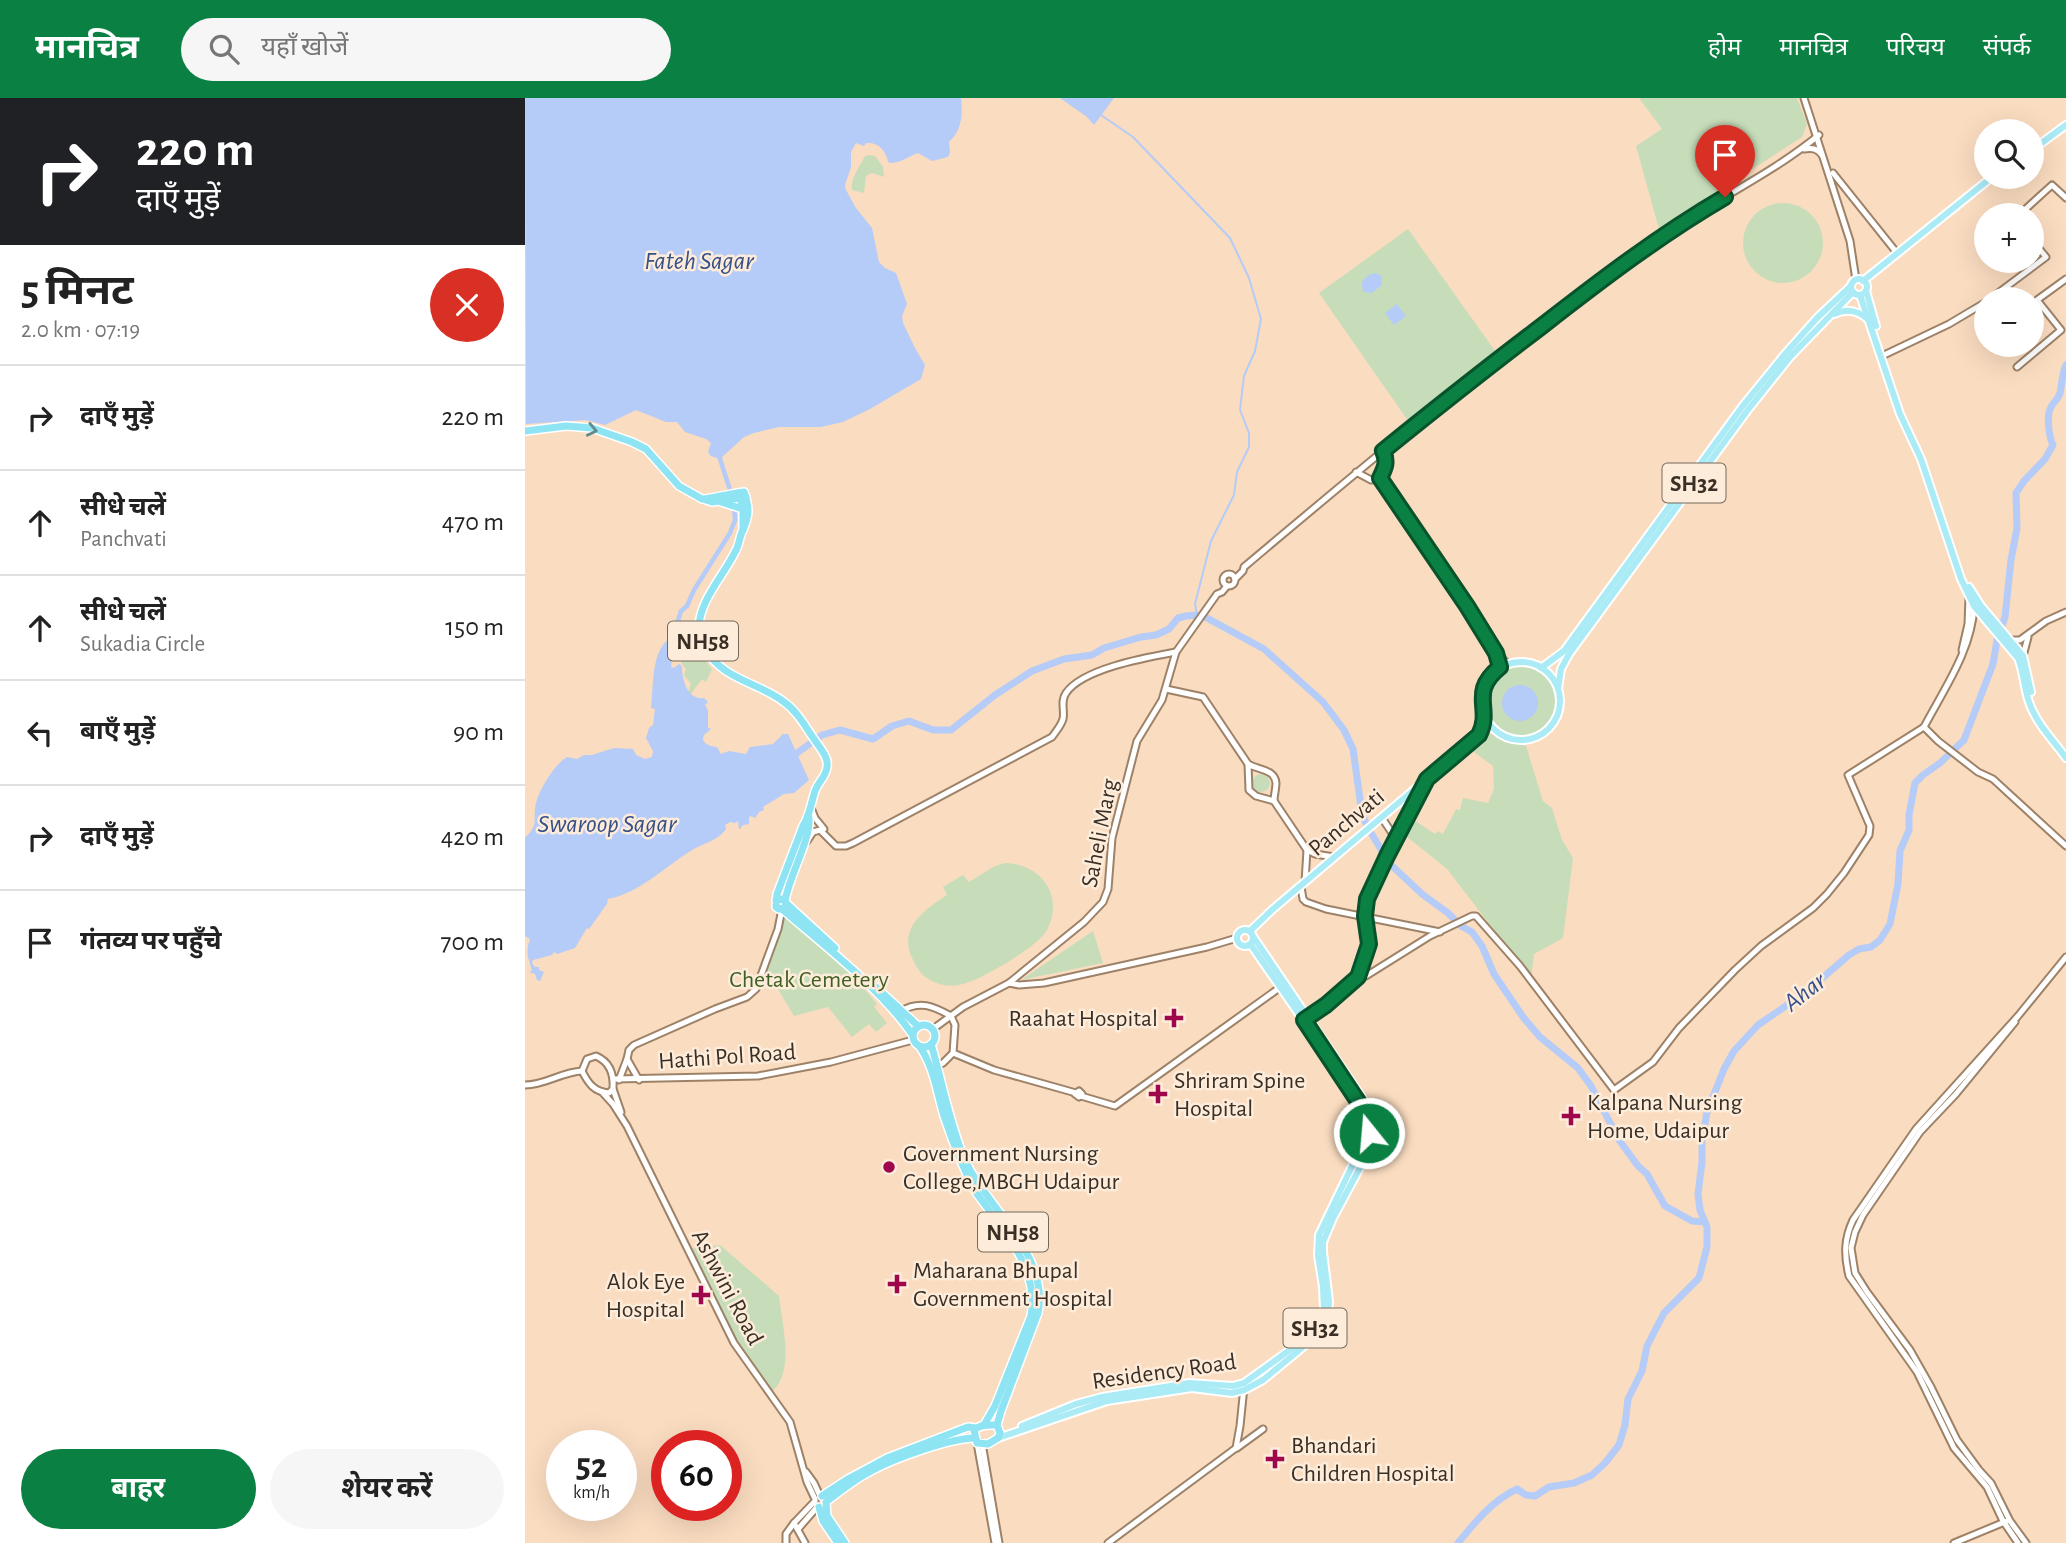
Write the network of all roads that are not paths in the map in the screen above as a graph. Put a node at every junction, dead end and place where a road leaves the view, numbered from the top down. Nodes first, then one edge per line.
1 (1805, 98) edge
2 (1811, 119) junction
3 (2066, 125) edge
4 (1819, 139) junction
5 (2044, 141) edge
6 (1804, 148) junction
7 (1824, 157) junction
8 (1833, 173) junction
9 (1978, 189) edge
10 (1850, 194) junction
11 (2066, 198) edge
12 (1839, 200) junction
13 (2032, 203) edge
14 (1897, 253) junction
15 (2024, 273) edge
16 (2066, 279) edge
17 (1860, 286) junction
18 (2006, 287) edge
19 (1974, 309) edge
20 (1872, 319) junction
21 (1825, 320) junction
22 (1884, 355) junction
23 (2017, 367) dead end
24 (525, 431) edge
25 (1383, 451) junction
26 (1356, 472) junction
27 (1380, 478) junction
28 (741, 495) junction
29 (724, 500) junction
30 (741, 509) junction
31 (743, 530) junction
32 (1244, 567) junction
33 (1230, 574) junction
34 (1235, 579) junction
35 (1225, 584) junction
36 (1971, 596) junction
37 (1977, 606) junction
38 (2066, 612) edge
39 (1984, 619) junction
40 (1973, 626) junction
41 (2031, 631) junction
42 (2025, 638) junction
43 (2010, 640) junction
44 (1176, 652) junction
45 (1496, 653) junction
46 (2020, 655) junction
47 (1961, 657) junction
48 (1508, 664) junction
49 (1500, 667) junction
50 (1541, 668) junction
51 (1166, 689) junction
52 (1558, 689) junction
53 (1484, 713) junction
54 (1924, 727) junction
55 (1479, 735) junction
56 (1502, 735) junction
57 (2066, 751) edge
58 (2066, 758) edge
59 (1248, 764) junction
60 (1427, 779) junction
61 (1274, 801) junction
62 (811, 805) junction
63 (809, 817) junction
64 (1381, 818) junction
65 (1395, 840) junction
66 (840, 846) junction
67 (2066, 846) edge
68 (1307, 850) junction
69 (800, 852) junction
70 (1334, 857) junction
71 (1303, 885) junction
72 (785, 904) junction
73 (1365, 916) junction
74 (1249, 931) junction
75 (1440, 932) junction
76 (1237, 938) junction
77 (1252, 942) junction
78 (2066, 957) edge
79 (1358, 977) junction
80 (1009, 983) junction
81 (1282, 986) junction
82 (901, 1011) junction
83 (951, 1016) junction
84 (1306, 1019) junction
85 (918, 1026) junction
86 (933, 1029) junction
87 (912, 1037) junction
88 (931, 1044) junction
89 (921, 1047) junction
90 (953, 1053) junction
91 (627, 1059) junction
92 (937, 1066) junction
93 (582, 1071) junction
94 (619, 1079) junction
95 (639, 1080) junction
96 (525, 1086) edge
97 (613, 1088) junction
98 (602, 1092) junction
99 (627, 1126) junction
100 (1244, 1387) junction
101 (980, 1427) junction
102 (1263, 1429) dead end
103 (999, 1432) junction
104 (978, 1441) junction
105 (1236, 1448) junction
106 (820, 1501) junction
107 (2006, 1521) junction
108 (794, 1523) junction
109 (798, 1529) junction
110 (786, 1543) edge
111 (805, 1543) edge
112 (838, 1543) edge
113 (845, 1543) edge
114 (997, 1543) edge
115 (1108, 1543) edge
116 (1954, 1543) edge
117 (2018, 1543) edge
118 (2026, 1543) edge

1 - 2 street
1 - 4 street
2 - 4 street
2 - 6 street
3 - 5 main road
4 - 6 street
4 - 7 street
4 - 8 street
6 - 7 street
6 - 25 street
7 - 12 street
8 - 10 street
8 - 12 street
9 - 14 main road, SH32
10 - 12 street
10 - 14 street
11 - 13 street
12 - 17 street
14 - 17 main road, SH32
15 - 18 street
16 - 23 street
17 - 20 main road
17 - 21 main road, SH32
17 - 50 main road, SH32
19 - 22 street
20 - 21 main road
20 - 22 main road
20 - 36 main road
21 - 52 main road, SH32
22 - 36 main road
24 -> 29 highway
25 - 26 street
25 - 27 street
26 - 27 street
26 - 32 street
27 - 45 street
28 - 29 highway
28 - 30 highway, NH58
28 - 31 highway, NH58
29 - 30 highway
30 - 31 highway, NH58
31 - 62 highway, NH58
32 - 33 street
32 - 34 street
33 - 34 street
33 - 35 street
34 - 35 street
35 - 44 street
36 - 37 main road
36 - 47 street
37 - 39 main road
37 - 40 street
37 - 43 main road
38 - 41 street
39 - 40 street
39 - 46 main road
40 - 47 street
41 - 42 street
41 - 46 street
42 - 43 street
42 - 46 street
43 - 46 main road
44 - 51 street, Saheli Marg
44 - 66 street
45 - 48 street
45 - 49 street
46 - 57 main road
46 - 58 main road
47 - 54 street
48 - 49 main road
48 - 50 main road
49 - 53 main road
50 - 52 main road
51 - 59 street
51 - 80 street, Saheli Marg
52 - 56 main road, SH32
53 - 55 main road
53 - 56 main road
54 - 67 street
54 - 75 street
55 - 56 main road, SH32
55 - 60 main road, Panchvati
59 - 61 street
59 - 61 street
60 - 64 main road, Panchvati
60 - 65 street
61 - 68 street
62 - 63 highway, NH58
62 - 66 street
63 - 69 highway, NH58
63 - 72 highway, NH58
64 - 65 street
64 - 70 main road, Panchvati
65 - 73 street
66 - 69 street
68 - 70 street
68 - 71 street
69 - 72 highway, NH58
70 - 71 main road, Panchvati
71 - 73 street
71 - 74 main road, Panchvati
72 - 82 highway
72 - 87 highway, NH58
72 - 91 street
73 - 75 street
73 - 79 street
74 - 76 main road
74 - 77 main road, SH32
75 - 79 street
76 - 77 main road, SH32
76 - 80 street
77 - 81 main road, SH32
78 - 107 street
79 - 84 street
80 - 83 street, Saheli Marg
81 - 84 main road, SH32
81 - 90 street
82 - 83 street
82 - 85 highway
83 - 86 street, Saheli Marg
83 - 90 street
84 - 100 main road, Residency Road / SH32
85 - 86 highway
85 - 87 highway
86 - 88 highway, NH58
87 - 89 highway, NH58
87 - 95 street, Hathi Pol Road
88 - 89 highway
88 - 92 highway, NH58
89 - 101 highway, NH58
90 - 92 street
91 - 94 street
91 - 95 street
92 - 103 highway, NH58
93 - 94 street
93 - 96 street
93 - 98 street
94 - 95 street, Hathi Pol Road
94 - 97 street
97 - 98 street
97 - 99 street
98 - 99 street, Ashwini Road
99 - 106 street, Ashwini Road
100 - 103 main road, Residency Road
100 - 105 street
101 - 103 highway
101 - 104 highway, NH58
101 - 106 highway
102 - 105 street
103 - 104 highway
104 - 106 highway
104 - 114 street
105 - 115 street
106 - 108 street
106 - 109 street
106 - 112 highway
106 - 113 highway
107 - 116 street
107 - 117 street
107 - 118 street
108 - 109 street
108 - 110 street
109 - 111 street

